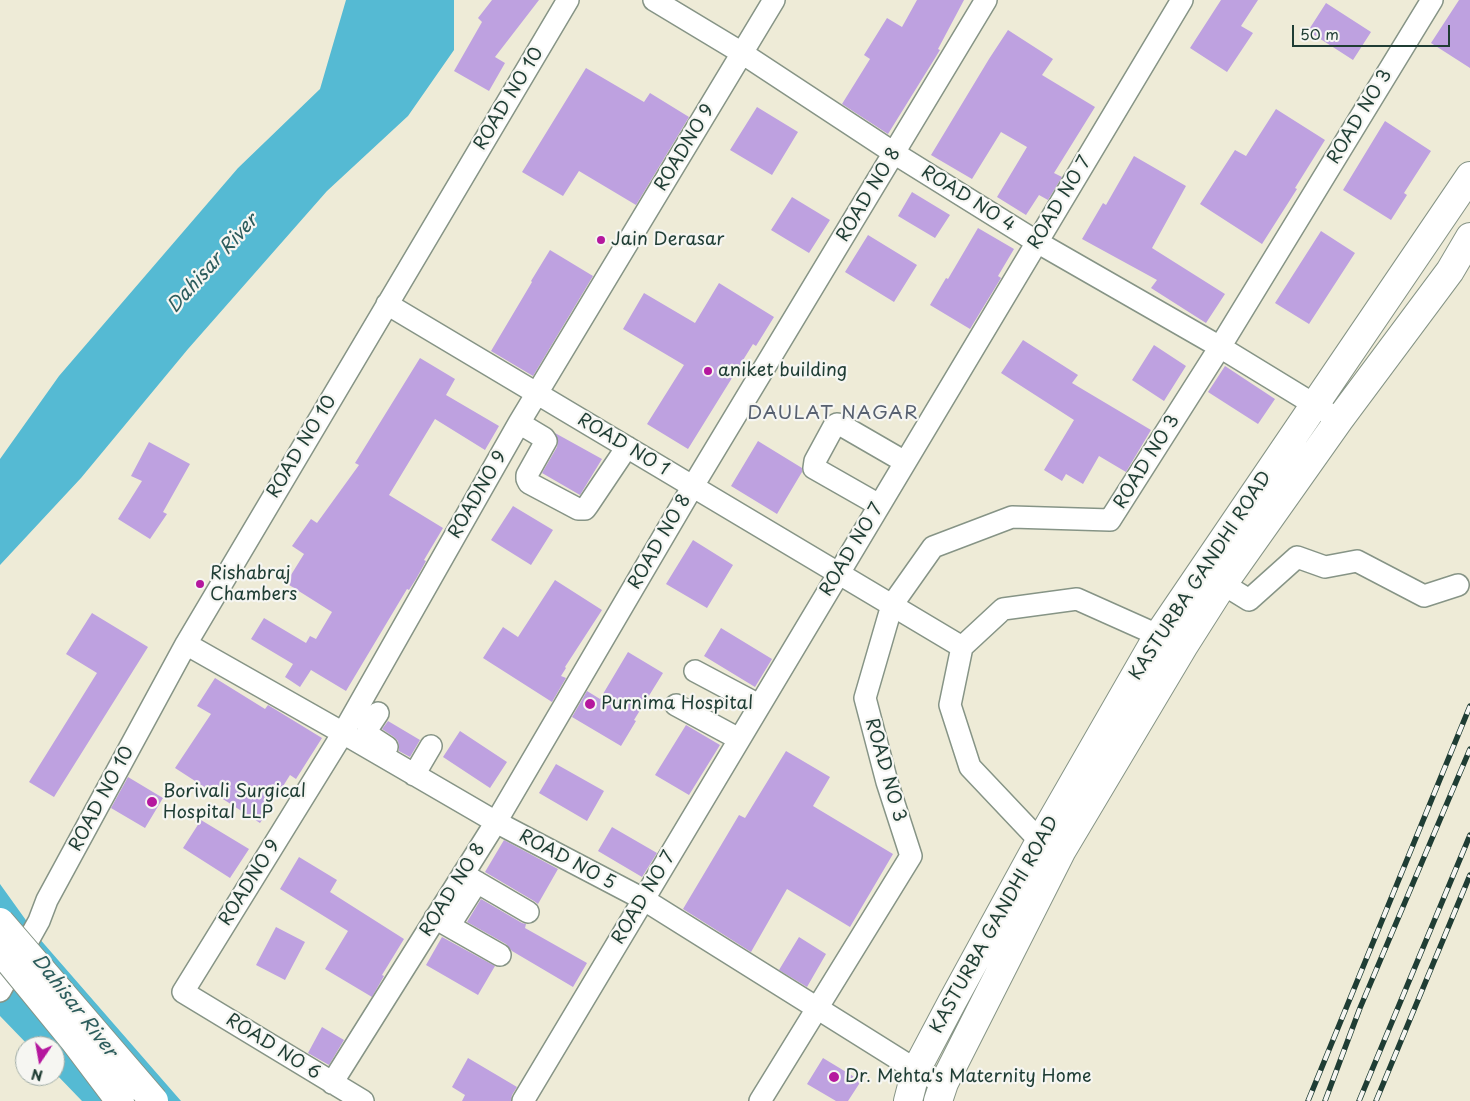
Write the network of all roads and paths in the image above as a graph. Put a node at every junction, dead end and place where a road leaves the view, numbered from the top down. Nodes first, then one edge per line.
1 (568, 0) edge
2 (654, 0) edge
3 (774, 0) edge
4 (986, 0) edge
5 (1182, 0) edge
6 (1432, 0) edge
7 (742, 53) junction
8 (894, 153) junction
9 (1470, 176) edge
10 (1433, 232) junction
11 (1037, 242) junction
12 (1465, 245) edge
13 (387, 304) junction
14 (1220, 347) junction
15 (537, 393) junction
16 (1314, 405) junction
17 (1339, 420) junction
18 (520, 422) junction
19 (627, 447) junction
20 (901, 460) junction
21 (693, 486) junction
22 (874, 503) junction
23 (839, 573) junction
24 (1223, 584) junction
25 (1458, 586) dead end
26 (892, 605) junction
27 (1158, 634) junction
28 (186, 644) junction
29 (962, 647) junction
30 (1183, 647) junction
31 (695, 671) dead end
32 (755, 703) junction
33 (676, 705) dead end
34 (365, 718) junction
35 (736, 736) junction
36 (431, 746) dead end
37 (409, 766) junction
38 (496, 822) junction
39 (1051, 846) junction
40 (470, 878) junction
41 (643, 900) junction
42 (528, 912) dead end
43 (0, 922) edge
44 (442, 922) junction
45 (0, 950) edge
46 (500, 955) dead end
47 (0, 991) edge
48 (183, 992) joint
49 (816, 1008) junction
50 (916, 1070) junction
51 (332, 1083) junction
52 (941, 1092) edge
53 (120, 1101) edge
54 (154, 1101) edge
55 (363, 1101) edge
56 (522, 1101) edge
57 (760, 1101) edge
58 (908, 1101) edge

1 - 13 street, ROAD NO 10
2 - 7 street, ROAD NO 4
3 - 7 street, ROADNO 9
4 - 8 street, ROAD NO 8
5 - 11 street, ROAD NO 7
6 - 14 street, ROAD NO 3
7 - 8 street, ROAD NO 4
7 - 15 street, ROADNO 9
8 - 11 street, ROAD NO 4
8 - 21 street, ROAD NO 8
9 - 10 main road, KASTURBA GANDHI ROAD
10 - 12 main road
10 - 16 main road, KASTURBA GANDHI ROAD
11 - 14 street, ROAD NO 4
11 - 20 street, ROAD NO 7
12 - 17 main road, KASTURBA GANDHI ROAD
13 - 15 street, ROAD NO 1
13 - 28 street, ROAD NO 10
14 - 16 street, ROAD NO 4
14 - 26 street, ROAD NO 3
15 - 18 street, ROADNO 9
15 - 19 street, ROAD NO 1
16 - 17 street, ROAD NO 4
16 - 27 main road, KASTURBA GANDHI ROAD
17 - 24 main road, KASTURBA GANDHI ROAD
18 - 19 street
18 - 34 street, ROADNO 9
19 - 21 street, ROAD NO 1
20 - 22 street, ROAD NO 7
20 - 22 street
21 - 23 street, ROAD NO 1
21 - 38 street, ROAD NO 8
22 - 23 street, ROAD NO 7
23 - 26 street, ROAD NO 1
23 - 32 street, ROAD NO 7
24 - 25 street
24 - 30 main road, KASTURBA GANDHI ROAD
26 - 29 street, ROAD NO 1
26 - 49 street, ROAD NO 3
27 - 29 street
27 - 30 street
27 - 39 main road, KASTURBA GANDHI ROAD
28 - 34 street, ROAD NO 5
28 - 47 street, ROAD NO 10, bridge
29 - 39 street
30 - 39 main road, KASTURBA GANDHI ROAD
31 - 32 street
32 - 35 street, ROAD NO 7
33 - 35 street
34 - 37 street, ROAD NO 5
34 - 48 street, ROADNO 9
35 - 41 street, ROAD NO 7
36 - 37 street
37 - 38 street, ROAD NO 5
38 - 40 street, ROAD NO 8
38 - 41 street, ROAD NO 5
39 - 50 main road, KASTURBA GANDHI ROAD
39 - 52 main road, KASTURBA GANDHI ROAD
40 - 42 street
40 - 44 street, ROAD NO 8
41 - 49 street, ROAD NO 5
41 - 56 street, ROAD NO 7
43 - 54 main road, bridge
44 - 46 street
44 - 51 street, ROAD NO 8
45 - 53 main road, bridge
48 - 51 street, ROAD NO 6
49 - 50 street, ROAD NO 5
49 - 57 street, ROAD NO 3
50 - 52 street, ROAD NO 5
50 - 58 main road, KASTURBA GANDHI ROAD
51 - 55 street, ROAD NO 6

